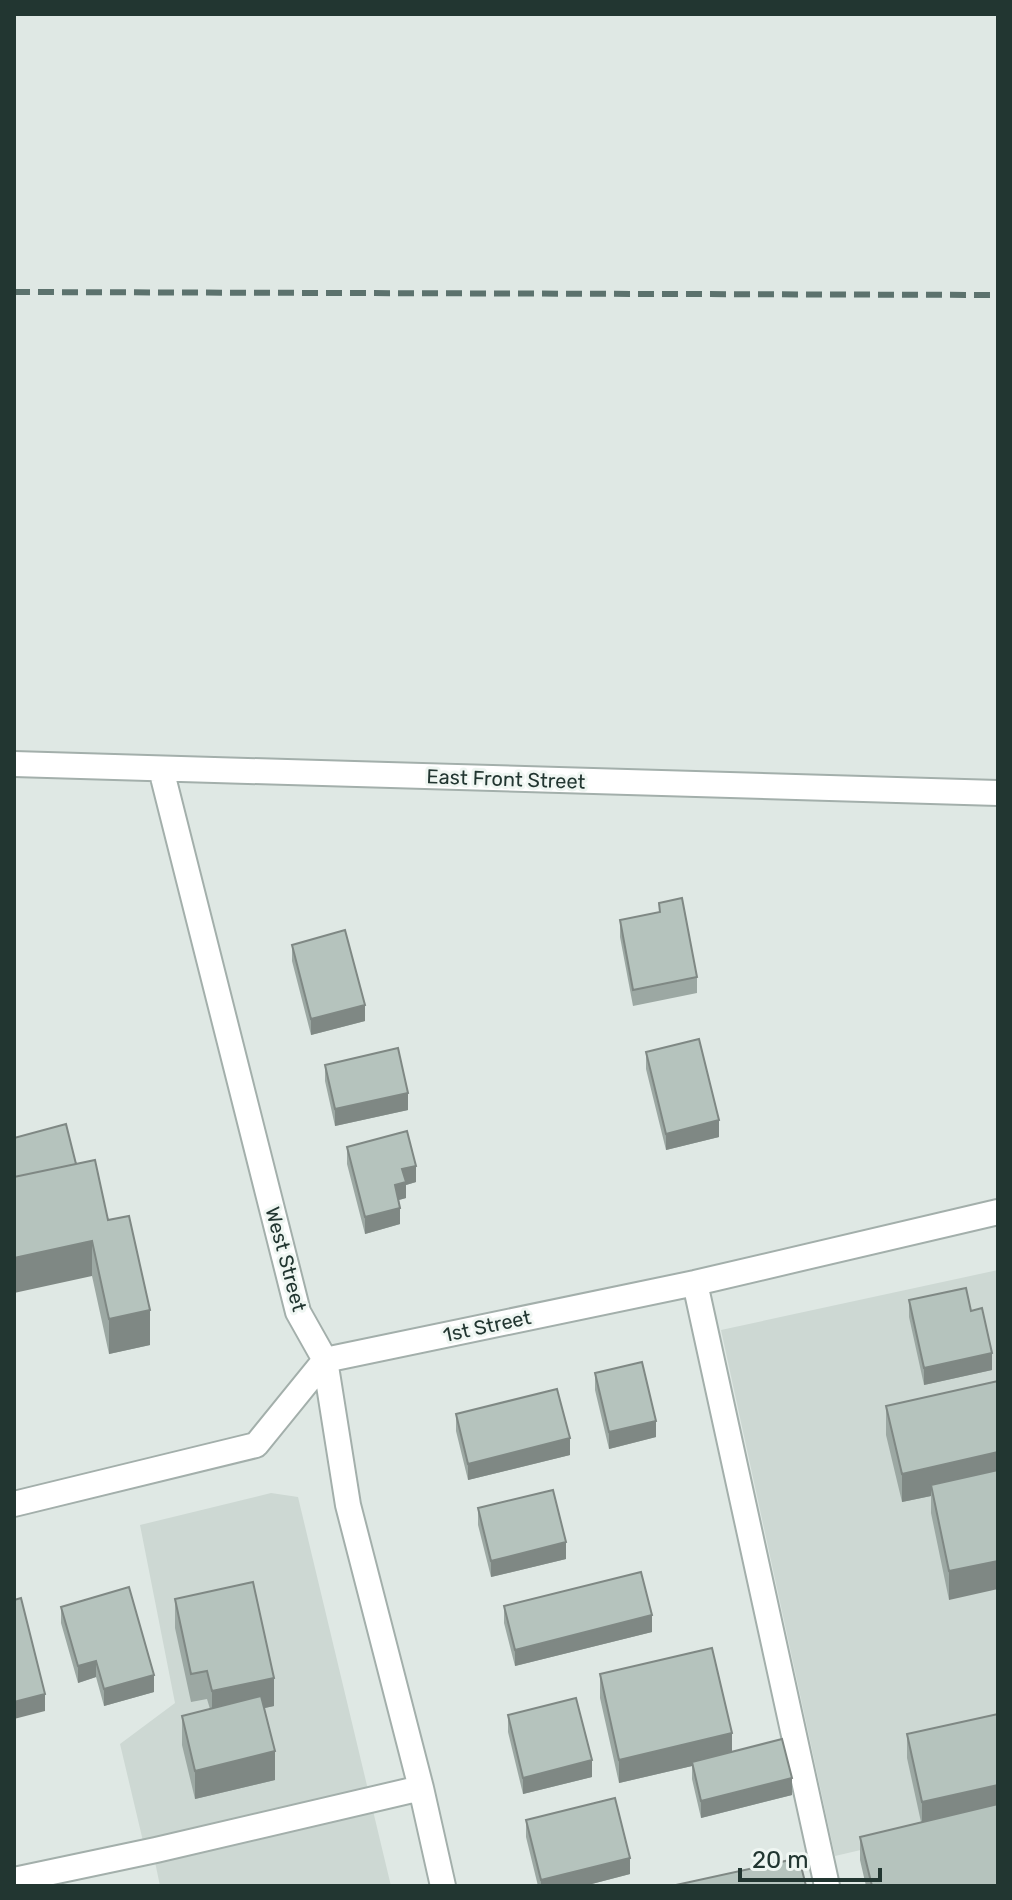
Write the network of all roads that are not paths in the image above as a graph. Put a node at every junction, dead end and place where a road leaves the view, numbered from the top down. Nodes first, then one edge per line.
1 (14, 764) edge
2 (161, 769) junction
3 (998, 793) edge
4 (998, 1212) edge
5 (695, 1283) junction
6 (325, 1360) junction
7 (14, 1504) edge
8 (421, 1788) junction
9 (14, 1880) edge
10 (443, 1886) edge
11 (827, 1886) edge

1 - 2 street, East Front Street
2 - 3 street, East Front Street
2 - 6 street, West Street
4 - 5 street, 1st Street
5 - 6 street, 1st Street
5 - 11 street
6 - 7 street
6 - 8 street, West Street
8 - 9 street
8 - 10 street, West Street

